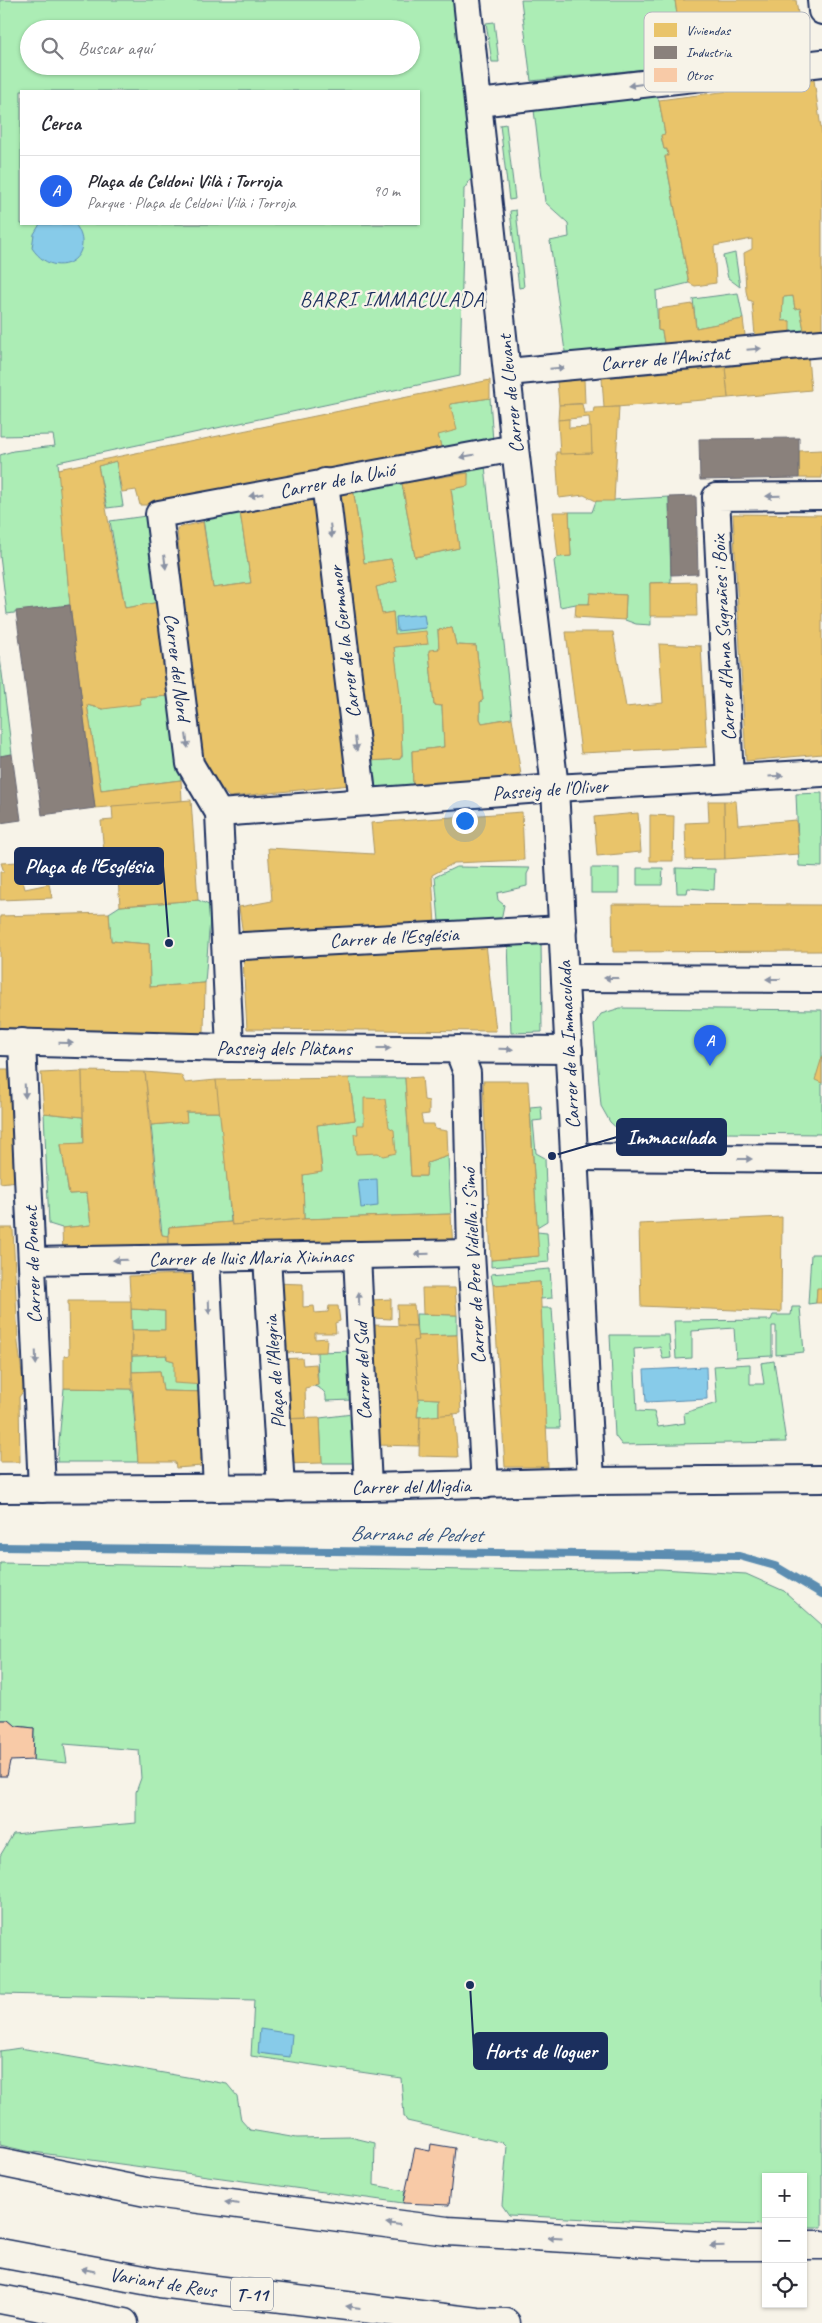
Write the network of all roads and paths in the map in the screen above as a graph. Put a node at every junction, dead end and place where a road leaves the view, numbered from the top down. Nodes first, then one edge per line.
1 (467, 0) edge
2 (820, 0) edge
3 (822, 11) edge
4 (644, 84) edge
5 (479, 103) junction
6 (822, 343) edge
7 (508, 372) junction
8 (515, 448) junction
9 (325, 482) junction
10 (822, 496) edge
11 (159, 514) joint
12 (822, 773) edge
13 (730, 778) junction
14 (555, 788) junction
15 (363, 802) junction
16 (219, 813) junction
17 (563, 929) junction
18 (226, 947) junction
19 (565, 978) junction
20 (822, 979) edge
21 (11, 1042) edge
22 (230, 1048) junction
23 (458, 1048) junction
24 (569, 1050) junction
25 (574, 1157) junction
26 (822, 1159) edge
27 (471, 1253) junction
28 (357, 1255) junction
29 (267, 1257) junction
30 (206, 1258) junction
31 (32, 1262) junction
32 (822, 1479) edge
33 (592, 1481) junction
34 (485, 1485) junction
35 (368, 1487) junction
36 (217, 1488) junction
37 (281, 1488) junction
38 (0, 1489) edge
39 (42, 1489) junction
40 (0, 2162) edge
41 (807, 2245) edge
42 (822, 2245) edge
43 (762, 2246) edge
44 (0, 2253) edge
45 (0, 2299) edge
46 (124, 2323) edge
47 (506, 2323) edge

1 - 5 street, Carrer de Llevant
2 - 3 street
4 -> 5 street
5 - 7 street, Carrer de Llevant
7 -> 6 street, Carrer de l'Amistat
7 - 8 street, Carrer de Llevant
8 -> 9 street, Carrer de la Unió
8 - 14 street, Carrer de Llevant
9 -> 11 street, Carrer de la Unió
9 -> 15 street, Carrer de la Germanor
10 -> 13 street, Carrer d'Anna Sugrañes i Boix
11 -> 16 street, Carrer del Nord
13 -> 12 street, Passeig de l'Oliver
13 - 14 street, Passeig de l'Oliver
14 - 15 street, Passeig de l'Oliver
14 - 17 street, Carrer de la Immaculada
15 - 16 street, Passeig de l'Oliver
16 - 18 street
17 - 18 street, Carrer de l'Església
17 - 19 street, Carrer de la Immaculada
18 - 22 street
20 -> 19 street
19 - 24 street, Carrer de la Immaculada
21 -> 22 street, Passeig dels Plàtans
21 -> 31 street, Carrer de Ponent
22 -> 23 street, Passeig dels Plàtans
23 -> 24 street, Passeig dels Plàtans
23 - 27 street, Carrer de Pere Vidiella i Simó
24 - 25 street, Carrer de la Immaculada
25 -> 26 street
25 - 33 street, Carrer de la Immaculada
27 -> 28 street, Carrer de lluis Maria Xininacs
27 - 34 street, Carrer de Pere Vidiella i Simó
28 - 29 street, Carrer de lluis Maria Xininacs
35 -> 28 street, Carrer del Sud
29 - 30 street, Carrer de lluis Maria Xininacs
29 - 37 street, Plaça de l'Alegria
30 -> 31 street, Carrer de lluis Maria Xininacs
30 -> 36 street
31 -> 39 street, Carrer de Ponent
32 - 33 street, Carrer del Migdia
33 - 34 street, Carrer del Migdia
34 - 35 street, Carrer del Migdia
35 - 37 street, Carrer del Migdia
36 - 37 street, Carrer del Migdia
36 - 39 street, Carrer del Migdia
38 - 39 street, Carrer del Migdia
43 -> 40 main road
41 - 42 main road
47 -> 44 main road, Variant de Reus / T-11
45 - 46 main road

